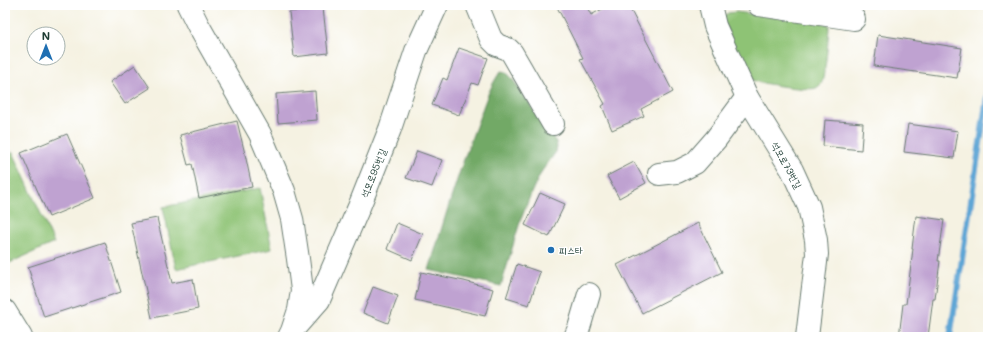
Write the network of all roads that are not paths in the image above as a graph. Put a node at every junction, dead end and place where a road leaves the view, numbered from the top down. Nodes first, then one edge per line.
1 (188, 5) edge
2 (437, 5) edge
3 (477, 5) edge
4 (710, 5) edge
5 (759, 5) edge
6 (854, 19) dead end
7 (747, 97) junction
8 (553, 124) dead end
9 (660, 174) dead end
10 (589, 294) dead end
11 (5, 311) edge
12 (290, 334) edge
13 (21, 337) edge
14 (575, 337) edge
15 (807, 337) edge

1 - 12 lane, 석모로95번길
2 - 12 lane, 석모로95번길
3 - 8 lane
4 - 7 lane, 석모로73번길
5 - 6 lane
7 - 9 lane
7 - 15 lane, 석모로73번길
10 - 14 lane
11 - 13 lane

